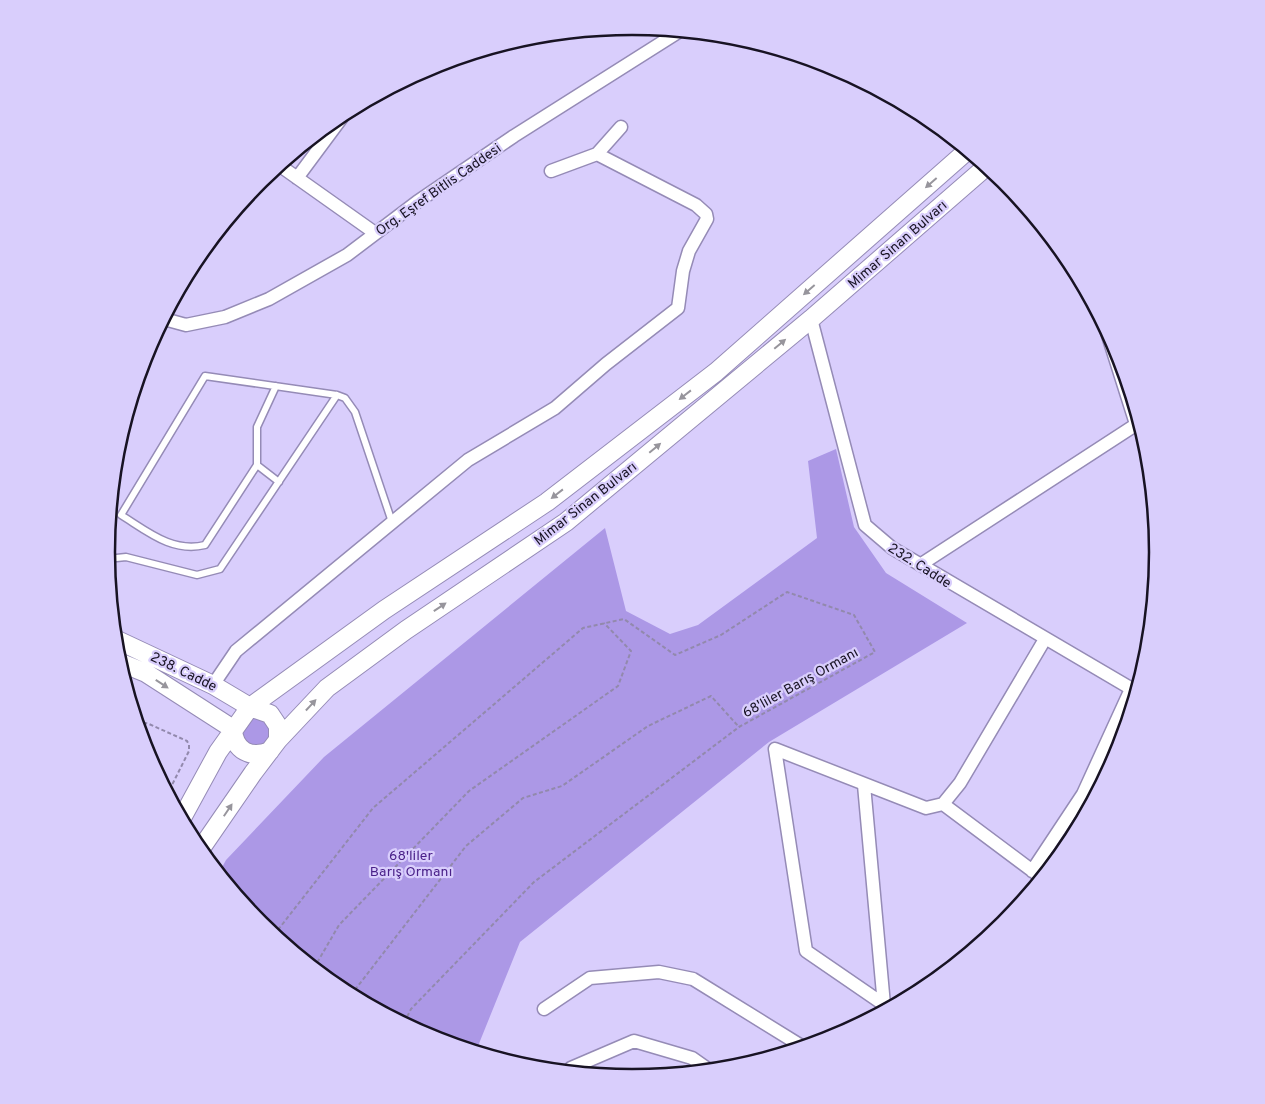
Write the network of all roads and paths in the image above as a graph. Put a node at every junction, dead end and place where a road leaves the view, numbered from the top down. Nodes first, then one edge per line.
1 (671, 36) edge
2 (621, 127) dead end
3 (331, 133) edge
4 (597, 154) junction
5 (963, 155) edge
6 (285, 169) edge
7 (551, 171) dead end
8 (981, 171) edge
9 (297, 178) junction
10 (375, 233) junction
11 (811, 318) junction
12 (170, 321) edge
13 (276, 386) junction
14 (337, 395) junction
15 (1134, 426) edge
16 (257, 465) junction
17 (279, 482) junction
18 (392, 522) junction
19 (115, 558) edge
20 (920, 565) junction
21 (604, 623) junction
22 (1045, 639) junction
23 (124, 644) edge
24 (128, 666) edge
25 (213, 684) junction
26 (1131, 689) edge
27 (250, 707) junction
28 (1124, 711) edge
29 (145, 723) edge
30 (739, 727) junction
31 (233, 729) junction
32 (274, 746) junction
33 (1097, 779) edge
34 (864, 785) junction
35 (172, 786) edge
36 (1083, 794) junction
37 (943, 804) junction
38 (186, 811) edge
39 (205, 842) edge
40 (1039, 872) edge
41 (1037, 875) edge
42 (279, 929) edge
43 (318, 962) edge
44 (356, 989) edge
45 (887, 1002) edge
46 (883, 1004) edge
47 (544, 1009) dead end
48 (407, 1017) edge
49 (796, 1043) edge
50 (702, 1065) edge
51 (576, 1066) edge

1 - 10 street, Org. Eşref Bitlis Caddesi
2 - 4 street
3 - 9 street
4 - 7 street
4 - 18 street
5 -> 27 main road, Mimar Sinan Bulvarı
6 - 9 street
8 - 11 main road, Mimar Sinan Bulvarı
9 - 10 street
10 - 12 street, Org. Eşref Bitlis Caddesi
11 - 20 street, 232. Cadde
32 -> 11 main road, Mimar Sinan Bulvarı
13 - 14 lane
13 - 16 lane
13 - 16 lane
14 - 17 lane
14 - 18 lane
15 - 20 street
16 - 17 lane
17 - 19 lane
18 - 25 street
20 - 22 street, 232. Cadde
21 - 30 path, 68'liler Barış Ormanı
21 - 42 path, 68'liler Barış Ormanı
21 - 43 path
22 - 26 street, 232. Cadde
22 - 37 street
23 - 25 main road, 238. Cadde
24 -> 31 main road
25 - 27 main road, 238. Cadde
27 - 31 main road, Mimar Sinan Bulvarı
27 - 32 main road
28 - 36 street
29 - 35 path
30 - 44 path, 68'liler Barış Ormanı
30 - 48 path, 68'liler Barış Ormanı
31 - 32 main road
31 - 38 main road, Mimar Sinan Bulvarı
39 -> 32 main road, Mimar Sinan Bulvarı
33 - 36 street
34 - 37 street
34 - 45 street
34 - 46 street
36 - 40 street
37 - 41 street
47 - 49 street
50 - 51 street

